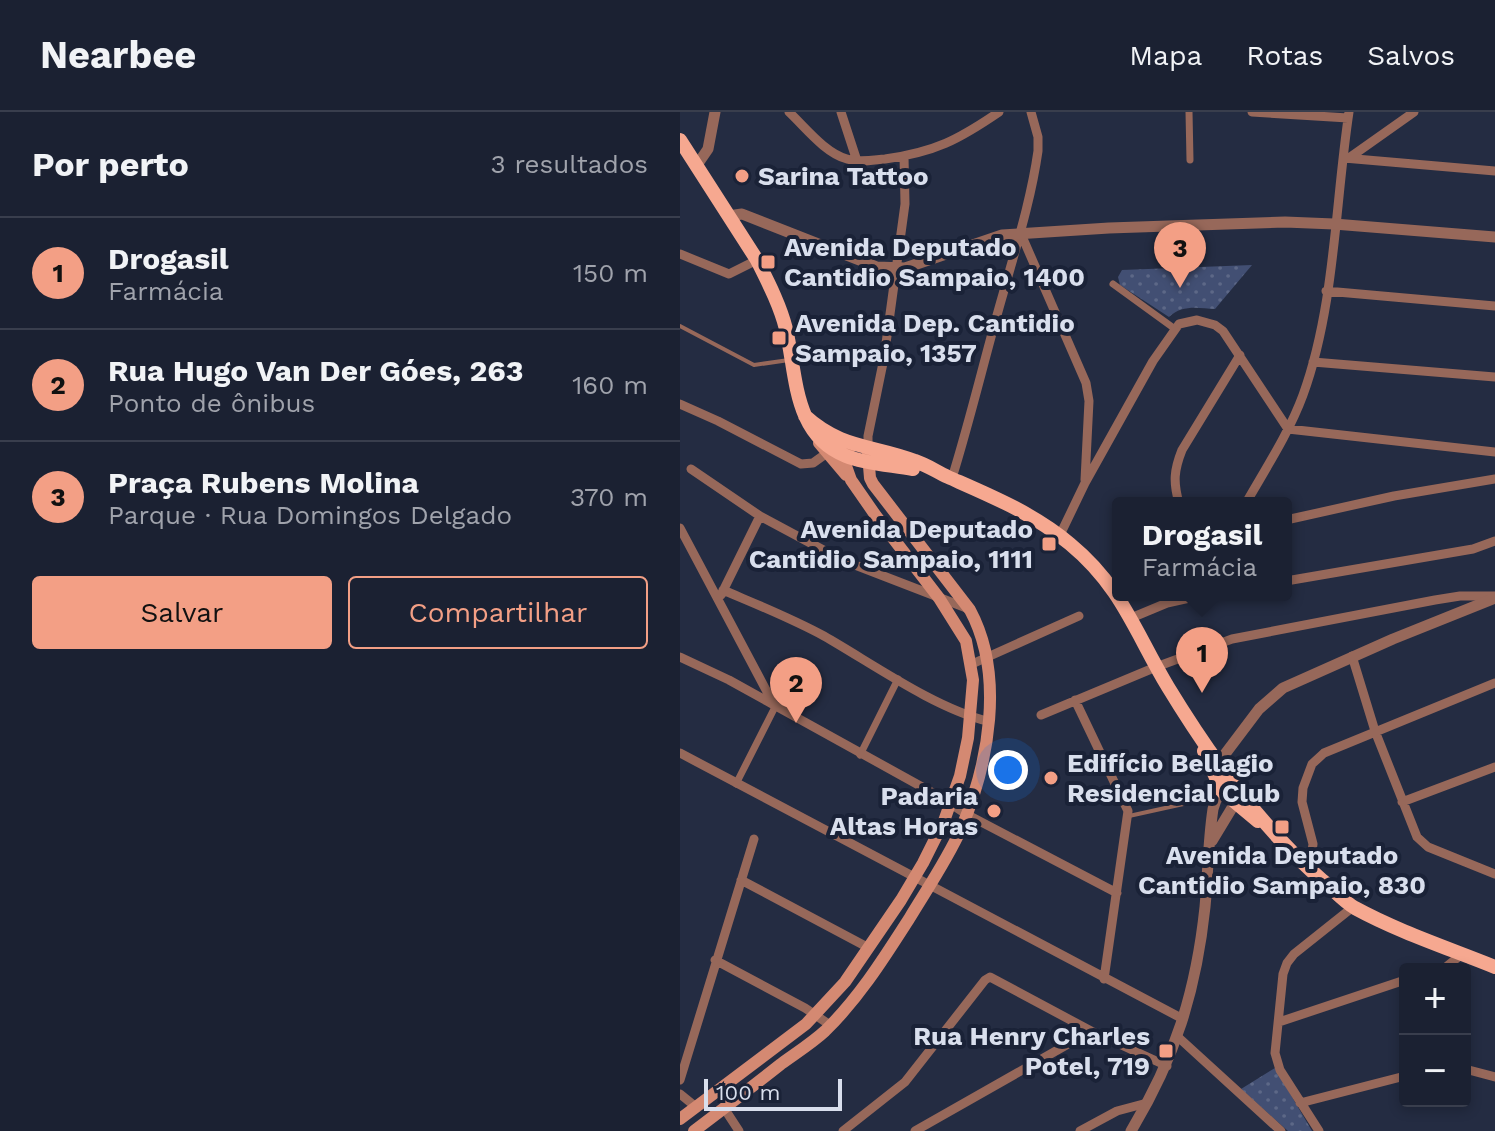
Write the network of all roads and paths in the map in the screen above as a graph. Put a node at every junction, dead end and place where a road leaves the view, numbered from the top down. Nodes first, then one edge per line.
1 (715, 112) edge
2 (789, 112) edge
3 (841, 112) edge
4 (999, 112) edge
5 (1031, 112) edge
6 (1189, 112) edge
7 (1252, 112) edge
8 (1414, 112) edge
9 (1349, 115) edge
10 (681, 143) edge
11 (904, 156) junction
12 (1347, 158) junction
13 (1190, 160) dead end
14 (857, 161) junction
15 (697, 165) junction
16 (1495, 171) edge
17 (728, 216) junction
18 (1334, 224) junction
19 (1021, 234) junction
20 (1495, 237) edge
21 (680, 254) edge
22 (757, 260) junction
23 (896, 268) junction
24 (1113, 284) dead end
25 (1326, 291) junction
26 (1495, 306) edge
27 (680, 326) edge
28 (1175, 329) junction
29 (1240, 355) junction
30 (791, 359) junction
31 (1313, 362) junction
32 (1495, 377) edge
33 (680, 404) edge
34 (805, 416) junction
35 (1288, 429) junction
36 (811, 432) junction
37 (848, 451) junction
38 (1495, 452) edge
39 (827, 453) junction
40 (868, 455) junction
41 (691, 469) dead end
42 (950, 477) junction
43 (1495, 479) edge
44 (851, 480) junction
45 (1085, 483) junction
46 (1178, 497) edge
47 (1249, 497) edge
48 (760, 516) junction
49 (1292, 519) edge
50 (680, 528) edge
51 (1060, 535) junction
52 (1495, 541) edge
53 (1292, 580) edge
54 (1112, 587) edge
55 (723, 590) junction
56 (1495, 597) edge
57 (939, 598) junction
58 (718, 600) junction
59 (1120, 601) edge
60 (1176, 601) edge
61 (970, 610) junction
62 (1079, 616) dead end
63 (1131, 618) junction
64 (987, 656) junction
65 (1352, 656) junction
66 (680, 657) edge
67 (972, 664) junction
68 (1156, 667) junction
69 (898, 679) junction
70 (1495, 683) edge
71 (1075, 700) junction
72 (775, 707) junction
73 (1041, 715) dead end
74 (971, 717) junction
75 (987, 721) junction
76 (1375, 731) junction
77 (1196, 733) junction
78 (680, 753) edge
79 (860, 755) junction
80 (1219, 762) junction
81 (1495, 767) edge
82 (736, 784) junction
83 (1233, 792) junction
84 (1197, 801) dead end
85 (1402, 802) junction
86 (951, 804) junction
87 (966, 814) junction
88 (1128, 816) junction
89 (754, 839) dead end
90 (1210, 845) junction
91 (1304, 865) junction
92 (1495, 874) edge
93 (914, 878) junction
94 (741, 880) junction
95 (929, 886) junction
96 (1117, 893) junction
97 (1353, 907) junction
98 (869, 948) junction
99 (1462, 954) junction
100 (715, 960) junction
101 (1448, 963) edge
102 (1495, 967) edge
103 (1104, 979) junction
104 (1399, 982) edge
105 (815, 1015) junction
106 (1183, 1019) junction
107 (1279, 1022) junction
108 (830, 1025) junction
109 (1091, 1031) junction
110 (1178, 1037) junction
111 (1167, 1066) junction
112 (1471, 1071) edge
113 (1495, 1077) edge
114 (1399, 1078) edge
115 (680, 1080) edge
116 (680, 1094) edge
117 (1147, 1103) junction
118 (1300, 1103) junction
119 (696, 1107) junction
120 (724, 1108) junction
121 (680, 1119) edge
122 (1135, 1130) edge
123 (694, 1131) edge
124 (739, 1131) edge
125 (843, 1131) edge
126 (915, 1131) edge
127 (1080, 1131) edge
128 (1281, 1131) edge
129 (1319, 1131) edge

1 - 15 street
2 - 14 street
3 - 14 street
4 - 11 street
5 - 19 street
6 - 13 street
7 - 9 street
8 - 12 street
9 - 12 street
10 - 15 main road
11 - 14 street
11 - 23 street
12 - 16 street
12 - 18 street
15 - 17 main road
17 - 22 main road
17 - 23 street
18 - 19 street
18 - 20 street
18 - 25 street
19 - 23 street
19 - 42 street
19 - 45 street
21 - 22 street
22 - 30 main road
23 - 40 street
24 - 28 street
25 - 26 street
25 - 31 street
27 - 30 lane
28 - 29 street
28 - 45 street
29 - 35 street
29 - 46 street
30 - 34 main road
31 - 32 street
31 - 35 street
33 - 39 street
34 - 36 main road
34 - 37 main road
35 - 38 street
35 - 47 street
36 - 37 main road
36 - 39 main road
37 - 40 main road
37 - 44 main road
39 - 44 main road
40 - 42 main road
40 - 61 main road
41 - 48 street
42 - 51 main road
43 - 49 street
44 - 57 main road
45 - 51 street
48 - 55 street
48 - 57 street
50 - 58 street
51 - 54 main road
52 - 53 street
55 - 58 street
55 - 69 street
56 - 65 street
56 - 68 street
57 - 61 street
57 - 67 main road
58 - 72 street
59 - 63 main road
60 - 63 street
61 - 64 main road
62 - 64 street
63 - 68 main road
64 - 67 street
64 - 75 main road
65 - 76 street
65 - 80 street
66 - 72 street
67 - 74 main road
68 - 71 street
68 - 77 main road
69 - 74 street
69 - 79 street
70 - 76 street
71 - 73 street
71 - 88 street
72 - 79 street
72 - 82 street
74 - 75 street
74 - 86 main road
75 - 87 main road
76 - 85 street
76 - 91 street
77 - 80 main road
77 - 83 main road
78 - 82 street
79 - 86 street
80 - 83 main road
81 - 85 street
82 - 93 street
83 - 90 street
83 - 90 street
83 - 91 main road
84 - 88 lane
85 - 92 street
86 - 87 street
86 - 93 main road
87 - 95 main road
87 - 96 street
88 - 96 street
89 - 94 street
90 - 106 street
91 - 97 main road
93 - 95 street
93 - 98 main road
94 - 98 street
94 - 100 street
95 - 103 street
95 - 108 main road
96 - 103 street
97 - 99 main road
97 - 107 street
98 - 105 main road
99 - 101 street
99 - 102 main road
100 - 105 street
100 - 115 street
103 - 106 street
104 - 107 street
105 - 108 street
105 - 119 main road
106 - 110 street
107 - 118 street
108 - 120 main road
109 - 111 street
109 - 125 street
109 - 126 street
110 - 111 street
110 - 128 street
111 - 117 street
112 - 113 street
114 - 118 street
116 - 119 street
117 - 122 street
117 - 127 street
118 - 129 street
119 - 121 main road
120 - 123 main road
120 - 124 street

